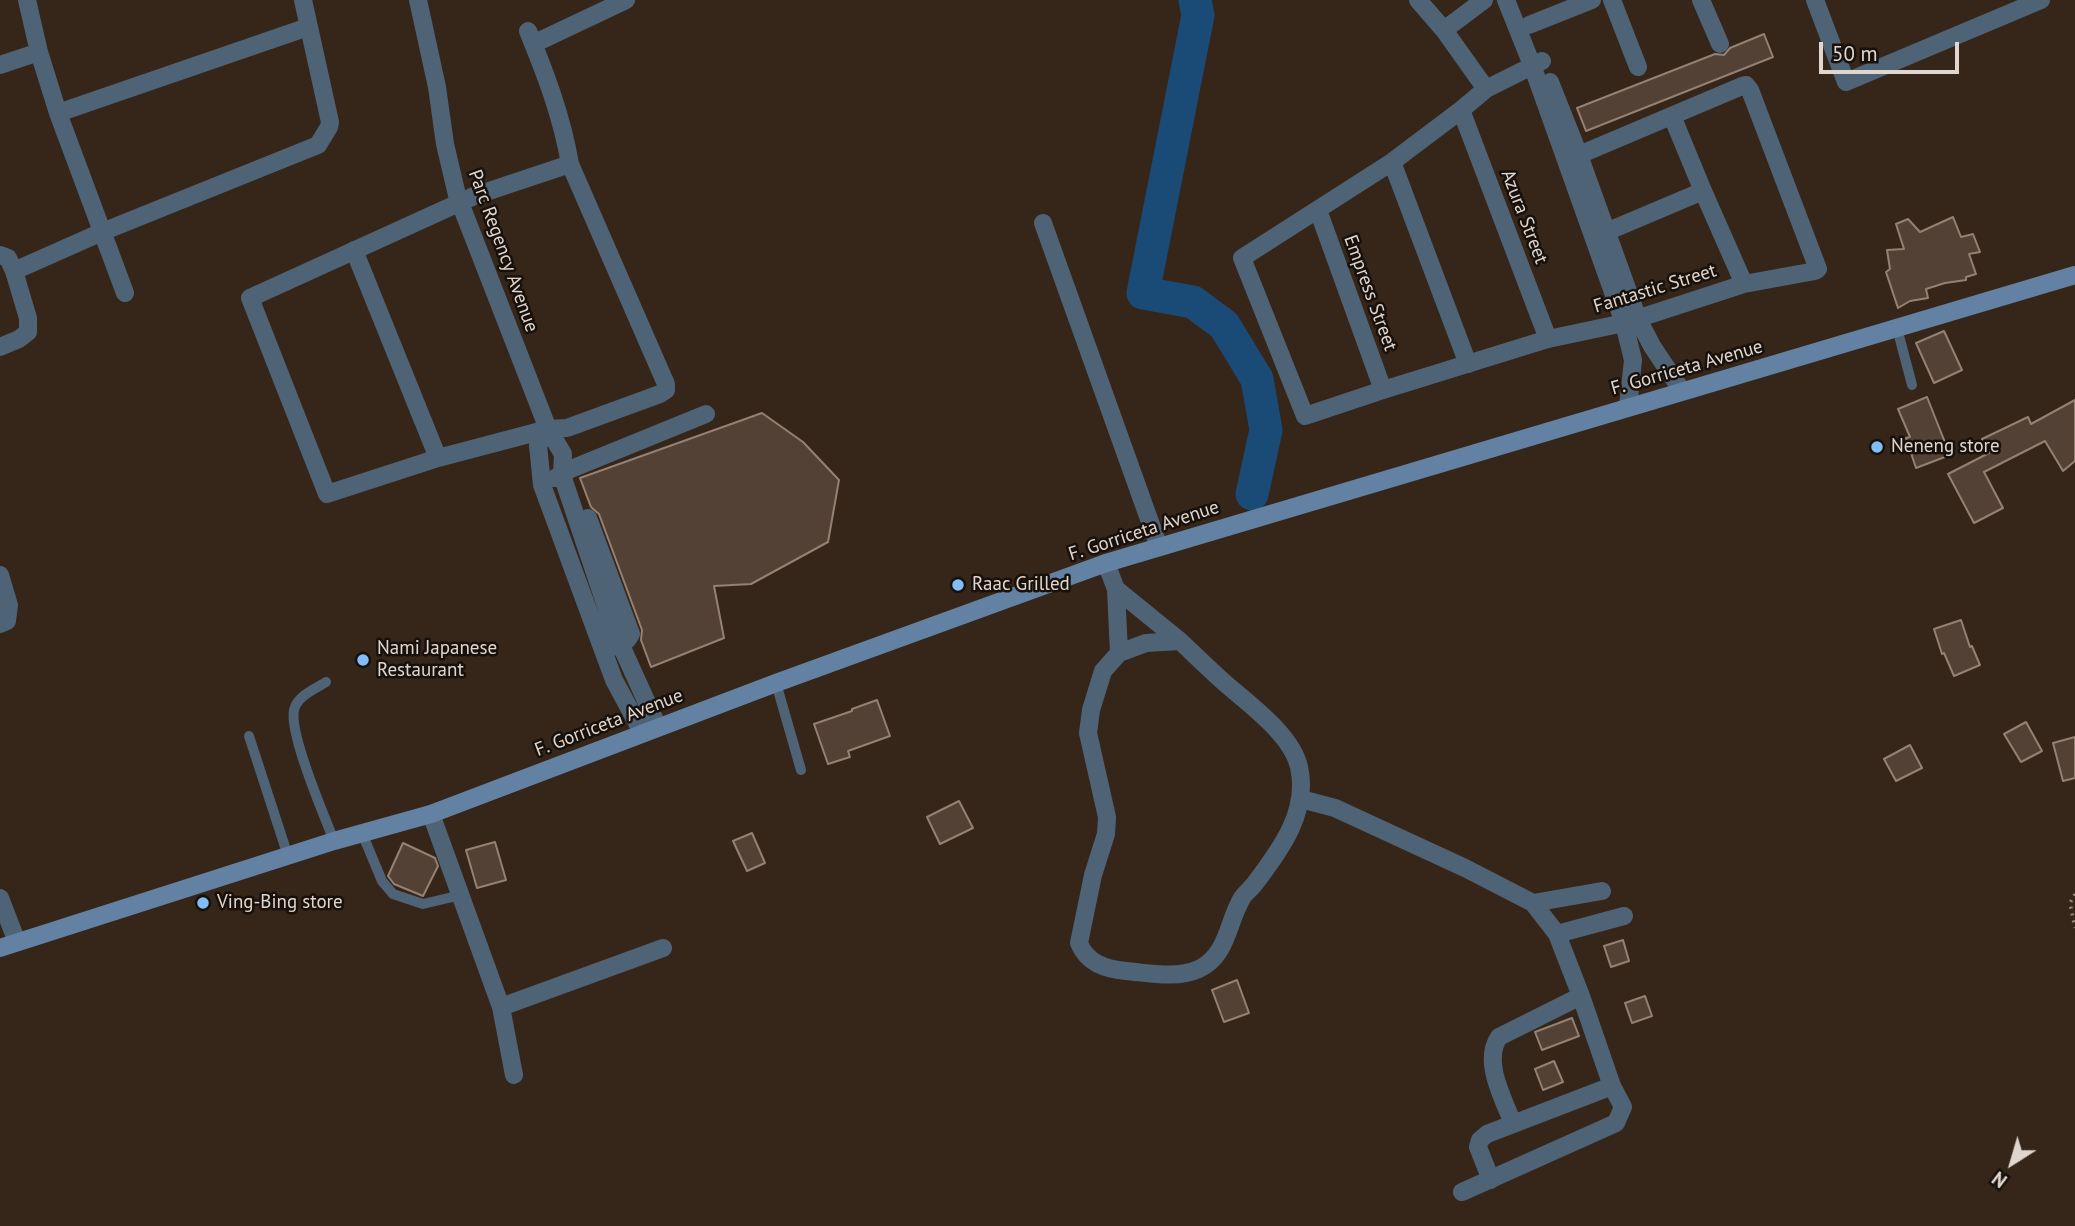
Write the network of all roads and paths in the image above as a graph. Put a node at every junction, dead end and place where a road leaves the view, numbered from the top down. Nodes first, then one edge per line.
1 (27, 0) edge
2 (303, 0) edge
3 (418, 0) edge
4 (626, 0) edge
5 (1418, 0) edge
6 (1484, 0) edge
7 (1506, 0) edge
8 (1518, 0) edge
9 (1592, 0) edge
10 (1612, 0) edge
11 (1702, 0) edge
12 (1815, 0) edge
13 (2041, 0) edge
14 (1529, 25) junction
15 (308, 27) junction
16 (1444, 30) junction
17 (1720, 44) dead end
18 (39, 52) junction
19 (1536, 63) junction
20 (0, 65) edge
21 (1638, 67) dead end
22 (1486, 89) junction
23 (1461, 110) junction
24 (58, 113) junction
25 (1672, 116) junction
26 (1579, 155) junction
27 (1392, 162) junction
28 (570, 164) junction
29 (1703, 191) junction
30 (461, 202) junction
31 (1318, 210) junction
32 (1044, 223) dead end
33 (102, 232) junction
34 (1606, 232) junction
35 (354, 250) junction
36 (0, 255) edge
37 (14, 271) junction
38 (2075, 275) edge
39 (1744, 284) junction
40 (125, 293) dead end
41 (1631, 321) junction
42 (1896, 328) junction
43 (1548, 339) junction
44 (0, 347) edge
45 (1468, 364) junction
46 (1912, 385) dead end
47 (1383, 390) junction
48 (1682, 391) junction
49 (1628, 407) junction
50 (706, 414) dead end
51 (548, 429) junction
52 (438, 458) junction
53 (566, 472) junction
54 (542, 485) junction
55 (1159, 547) junction
56 (1106, 563) junction
57 (0, 575) edge
58 (1116, 589) junction
59 (0, 624) edge
60 (1180, 640) junction
61 (612, 647) junction
62 (1119, 653) junction
63 (326, 682) dead end
64 (776, 683) junction
65 (650, 729) junction
66 (249, 736) dead end
67 (801, 770) dead end
68 (1301, 799) junction
69 (431, 814) junction
70 (362, 833) junction
71 (334, 841) junction
72 (288, 856) junction
73 (1602, 891) dead end
74 (2075, 894) edge
75 (461, 895) junction
76 (0, 898) edge
77 (1533, 903) junction
78 (1624, 916) dead end
79 (2075, 928) edge
80 (1556, 934) junction
81 (8, 945) edge
82 (663, 948) dead end
83 (1581, 996) junction
84 (501, 1007) junction
85 (514, 1075) dead end
86 (1612, 1087) junction
87 (1513, 1124) junction
88 (1491, 1180) junction
89 (1462, 1192) dead end

1 - 18 street
2 - 15 street
3 - 30 street, Parc Regency Avenue
4 - 28 street
5 - 16 street
6 - 16 street
7 - 19 street
8 - 14 street
9 - 14 street
10 - 21 street
11 - 17 street
12 - 13 street
14 - 19 street
15 - 24 street
15 - 33 street
16 - 22 street
18 - 20 street
18 - 24 street
19 - 22 street
19 - 26 street
19 - 41 street
22 - 23 street
23 - 27 street
23 - 43 street, Azura Street
24 - 33 street
25 - 26 street, Fantastic Street
25 - 29 street
25 - 39 street, Fantastic Street
26 - 34 street
27 - 31 street
27 - 45 street
28 - 30 street
28 - 51 street
29 - 34 street
29 - 39 street
30 - 35 street
30 - 51 street, Parc Regency Avenue
31 - 47 street, Empress Street
31 - 47 street, Fantastic Street
32 - 55 street
33 - 37 street
33 - 40 street
34 - 41 street
35 - 52 street
35 - 52 street
36 - 37 street
37 - 44 street
38 - 42 main road, F. Gorriceta Avenue
39 - 41 street, Fantastic Street
41 - 43 street, Fantastic Street
41 - 48 street
41 - 49 street
42 - 46 lane
42 - 48 main road, F. Gorriceta Avenue
43 - 45 street, Fantastic Street
45 - 47 street, Fantastic Street
48 - 49 main road, F. Gorriceta Avenue
49 - 55 main road, F. Gorriceta Avenue
50 - 53 street
51 - 52 street
51 - 53 street, Parc Regency Avenue
51 - 54 street
53 - 54 street
53 - 61 street, Parc Regency Avenue
54 - 61 street
55 - 56 main road, F. Gorriceta Avenue
56 - 58 street
56 - 64 main road, F. Gorriceta Avenue
57 - 59 street
58 - 60 street
58 - 62 street
60 - 62 street
60 - 68 street
61 - 65 street
62 - 68 street
63 - 71 lane
64 - 65 main road, F. Gorriceta Avenue
64 - 67 lane
65 - 69 main road, F. Gorriceta Avenue
66 - 72 lane
68 - 77 street
69 - 70 main road, F. Gorriceta Avenue
69 - 75 street
70 - 71 main road, F. Gorriceta Avenue
70 - 75 lane
71 - 72 main road, F. Gorriceta Avenue
72 - 81 main road, F. Gorriceta Avenue
73 - 77 street
74 - 79 path
75 - 84 street
76 - 81 street
77 - 80 street
78 - 80 street
80 - 83 street
82 - 84 street
83 - 86 street
83 - 87 street
84 - 85 street
86 - 87 street
86 - 88 street
87 - 88 street
88 - 89 street

